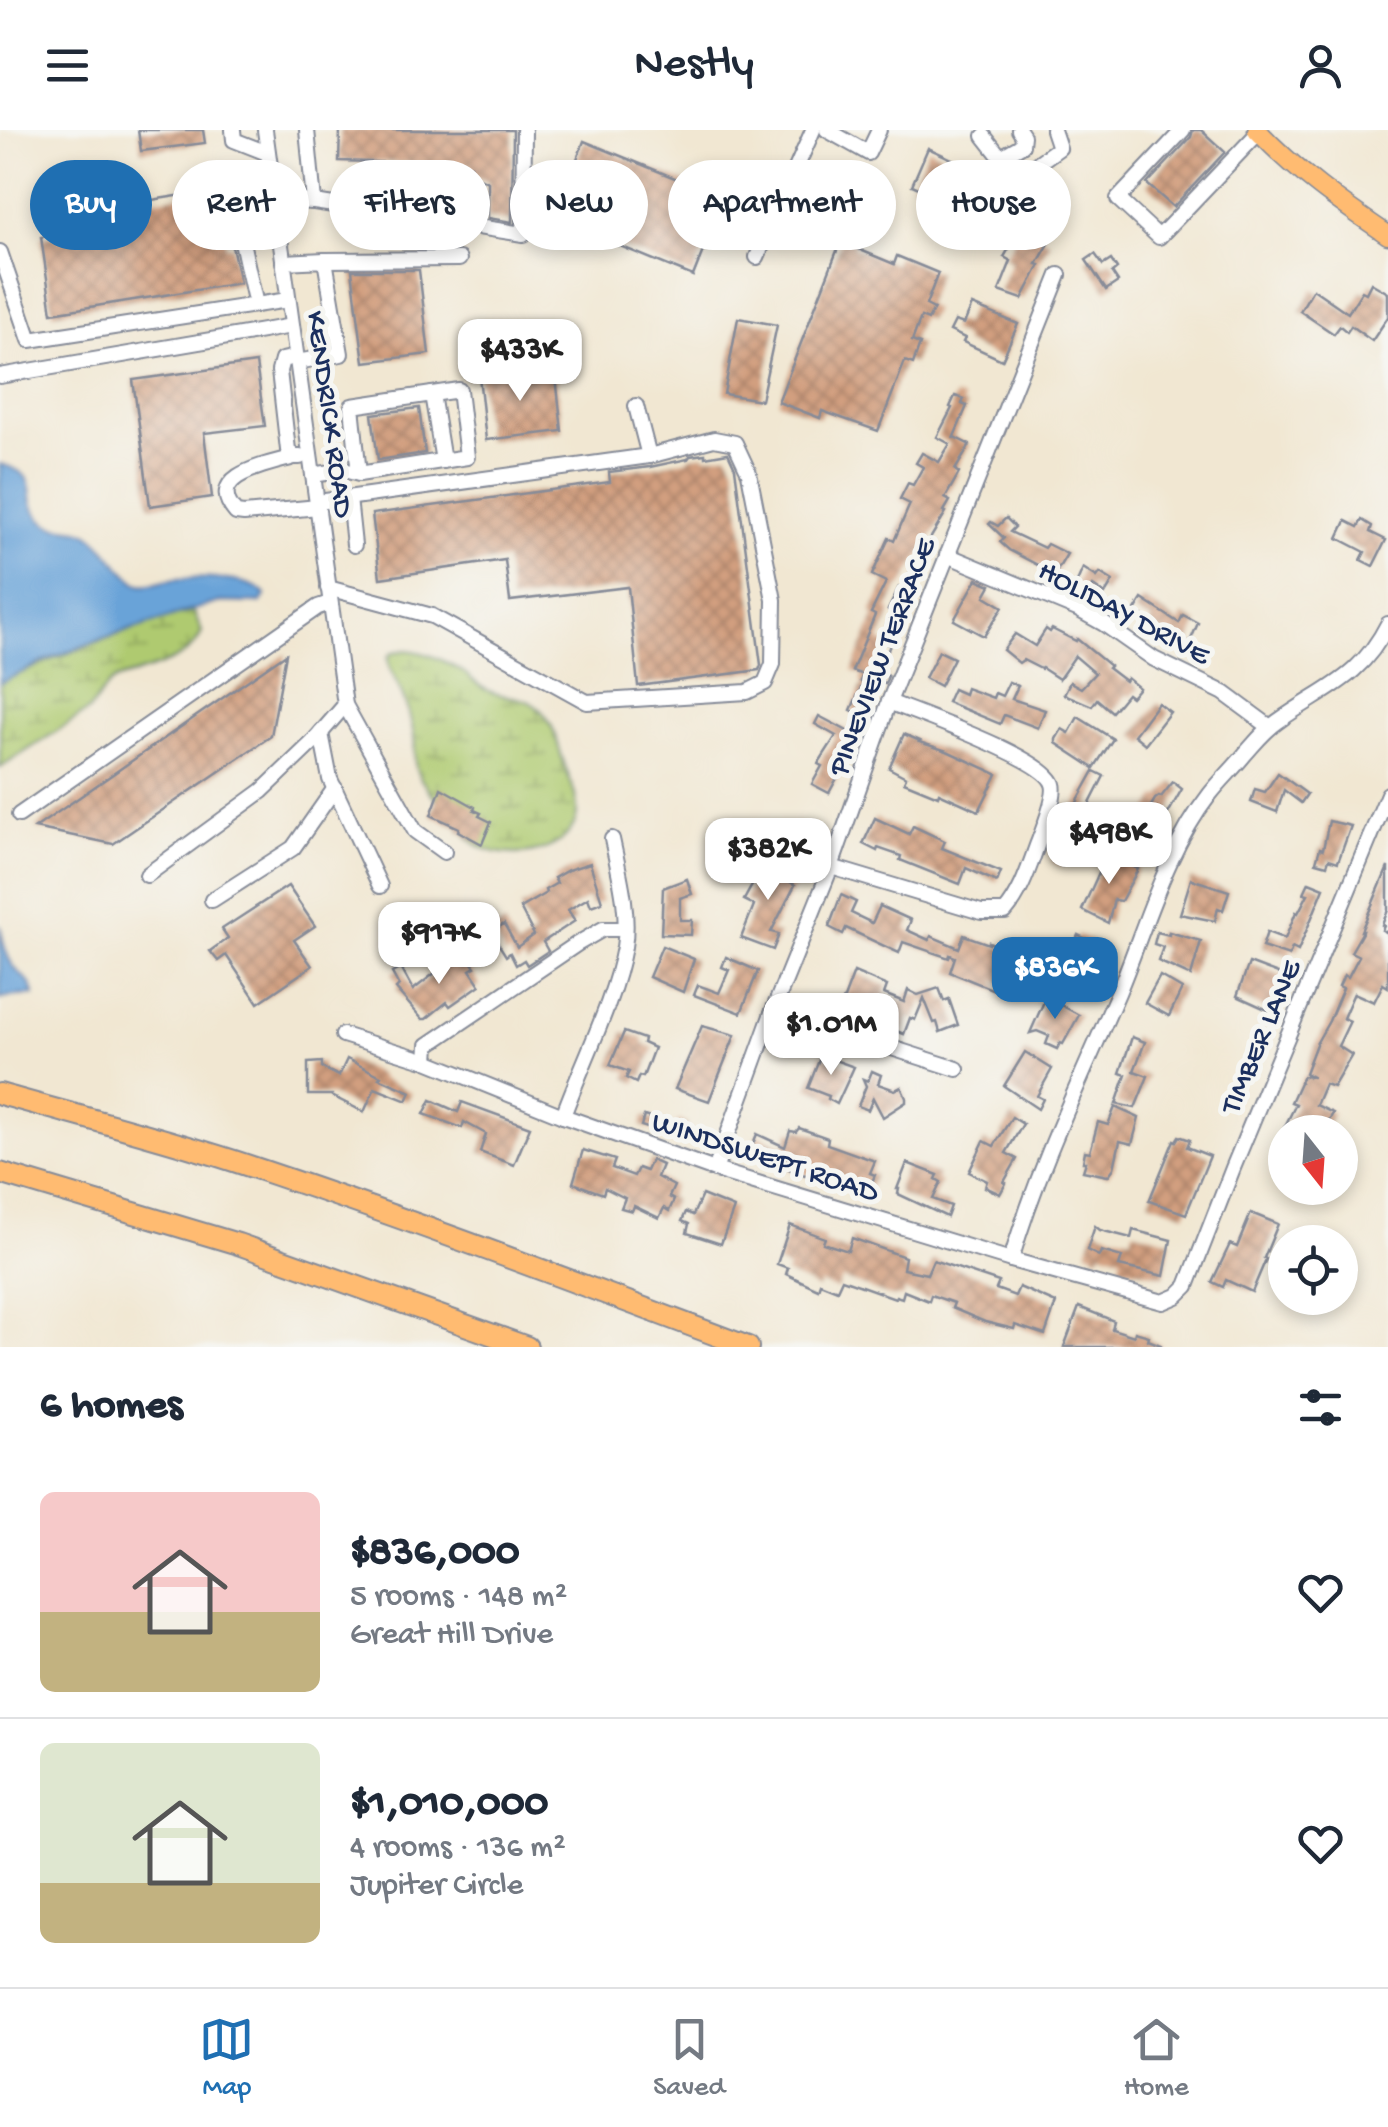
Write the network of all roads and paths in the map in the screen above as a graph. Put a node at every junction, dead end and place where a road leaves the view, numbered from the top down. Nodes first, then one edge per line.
1 (233, 130) edge
2 (264, 130) edge
3 (307, 130) edge
4 (524, 130) edge
5 (813, 130) edge
6 (827, 130) edge
7 (879, 130) edge
8 (1053, 130) edge
9 (1183, 130) edge
10 (1258, 131) edge
11 (1021, 133) edge
12 (984, 136) dead end
13 (267, 153) junction
14 (1001, 158) junction
15 (268, 160) edge
16 (309, 202) edge
17 (314, 202) junction
18 (1388, 236) edge
19 (245, 250) edge
20 (281, 250) edge
21 (0, 252) edge
22 (757, 257) dead end
23 (458, 259) dead end
24 (325, 260) junction
25 (283, 262) junction
26 (1059, 274) dead end
27 (288, 300) junction
28 (256, 304) junction
29 (292, 326) junction
30 (296, 360) junction
31 (0, 376) edge
32 (432, 394) junction
33 (636, 406) dead end
34 (310, 454) junction
35 (649, 456) junction
36 (294, 457) junction
37 (443, 461) junction
38 (359, 474) junction
39 (313, 475) junction
40 (349, 498) junction
41 (318, 504) junction
42 (354, 545) dead end
43 (948, 555) junction
44 (329, 595) junction
45 (1388, 624) edge
46 (889, 702) junction
47 (345, 705) junction
48 (1270, 727) junction
49 (321, 733) junction
50 (335, 788) junction
51 (1388, 794) edge
52 (19, 815) dead end
53 (612, 839) dead end
54 (444, 852) dead end
55 (831, 868) junction
56 (146, 875) dead end
57 (380, 886) dead end
58 (212, 900) dead end
59 (625, 928) junction
60 (772, 1013) junction
61 (343, 1035) dead end
62 (427, 1061) junction
63 (957, 1069) dead end
64 (0, 1094) edge
65 (564, 1116) junction
66 (715, 1170) junction
67 (0, 1174) edge
68 (1011, 1260) junction
69 (1178, 1296) joint
70 (527, 1347) edge
71 (748, 1347) edge

1 - 13 street
2 - 13 street, KENDRICK ROAD
3 - 17 street
4 - 17 street
5 - 22 street
6 - 7 street
8 - 14 street
9 - 10 street
10 - 18 main road
11 - 14 street
12 - 14 street
13 - 15 street, KENDRICK ROAD
16 - 17 street
19 - 28 street
20 - 25 street, KENDRICK ROAD
21 - 28 street
23 - 24 street
24 - 25 street
24 - 30 street
25 - 27 street, KENDRICK ROAD
26 - 43 street, PINEVIEW TERRACE
27 - 28 street
27 - 29 street, KENDRICK ROAD
29 - 30 street, KENDRICK ROAD
29 - 31 street
30 - 34 street, KENDRICK ROAD
30 - 36 street
32 - 37 street
32 - 37 street
32 - 38 street
33 - 35 street
34 - 36 street
34 - 39 street, KENDRICK ROAD
35 - 40 street
35 - 44 street
36 - 41 street
37 - 38 street
38 - 39 street
39 - 41 street, KENDRICK ROAD
40 - 41 street
40 - 42 street
41 - 44 street, KENDRICK ROAD
43 - 46 street, PINEVIEW TERRACE
43 - 48 street, HOLIDAY DRIVE
44 - 47 street, KENDRICK ROAD
44 - 52 street
45 - 48 street
46 - 55 street, PINEVIEW TERRACE
46 - 55 street
47 - 49 street
47 - 54 street
48 - 68 street
49 - 50 street
49 - 56 street
50 - 57 street
50 - 58 street
51 - 69 street, TIMBER LANE
53 - 59 street
55 - 60 street, PINEVIEW TERRACE
59 - 62 street
59 - 65 street
60 - 63 street
60 - 66 street, PINEVIEW TERRACE
61 - 62 street, WINDSWEPT ROAD
62 - 65 street, WINDSWEPT ROAD
64 - 71 highway
65 - 66 street, WINDSWEPT ROAD
66 - 68 street, WINDSWEPT ROAD
67 - 70 highway
68 - 69 street, WINDSWEPT ROAD

